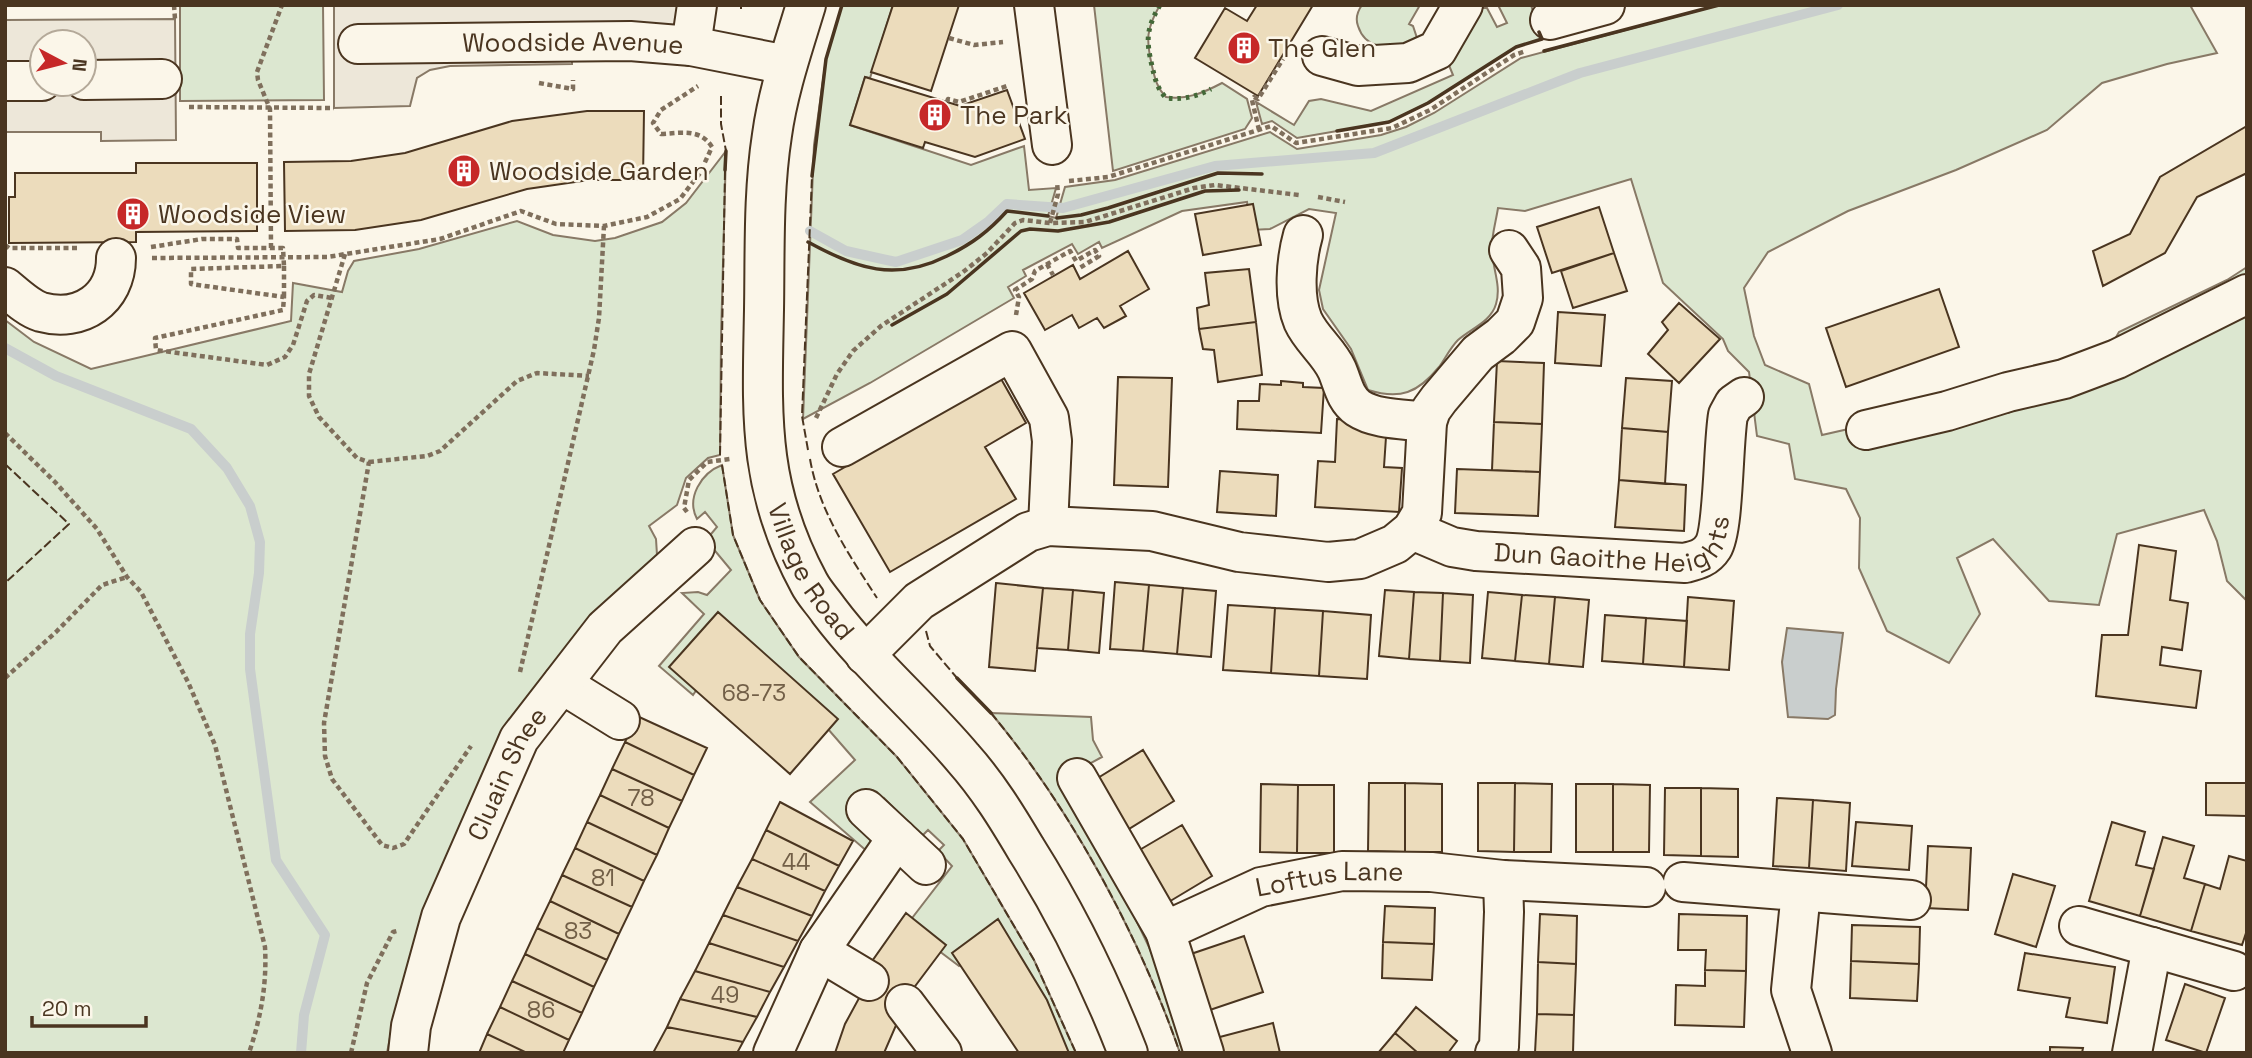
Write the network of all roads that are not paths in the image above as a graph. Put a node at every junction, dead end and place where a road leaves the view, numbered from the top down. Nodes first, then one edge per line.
1 (697, 5) edge
2 (806, 5) edge
3 (1463, 5) edge
4 (1605, 5) edge
5 (1550, 20) road end
6 (1036, 22) edge
7 (358, 44) dead end
8 (691, 46) junction
9 (1305, 54) road end
10 (787, 65) junction
11 (28, 80) edge
12 (5, 81) edge
13 (98, 82) edge
14 (169, 93) road end
15 (1052, 145) road end
16 (1303, 235) dead end
17 (1509, 250) dead end
18 (116, 258) road end
19 (5, 287) edge
20 (2247, 294) edge
21 (1744, 397) dead end
22 (1427, 422) junction
23 (1866, 430) dead end
24 (829, 436) road end
25 (1048, 526) junction
26 (1412, 530) junction
27 (695, 547) road end
28 (865, 655) junction
29 (562, 684) junction
30 (620, 720) dead end
31 (1077, 778) dead end
32 (866, 809) dead end
33 (897, 838) junction
34 (926, 865) dead end
35 (1503, 880) junction
36 (1801, 892) junction
37 (1911, 900) dead end
38 (2079, 926) dead end
39 (1166, 931) junction
40 (2152, 947) junction
41 (819, 951) junction
42 (2234, 971) dead end
43 (869, 981) dead end
44 (905, 1004) dead end
45 (408, 1053) edge
46 (773, 1053) edge
47 (942, 1053) edge
48 (1128, 1053) edge
49 (1204, 1053) edge
50 (1495, 1053) edge
51 (1812, 1053) edge
52 (2132, 1053) edge

1 - 8 street
2 - 10 street, Village Road
3 - 9 street
4 - 5 street
6 - 15 street
7 - 8 street, Woodside Avenue
8 - 10 street, Woodside Avenue
10 - 28 street, Village Road
11 - 12 street
13 - 14 street
16 - 22 street
17 - 22 street
18 - 19 street
20 - 23 street
21 - 26 street, Dun Gaoithe Heights
22 - 26 street
24 - 25 street
25 - 26 street
25 - 28 street
27 - 29 street, Cluain Shee
28 - 48 street, Village Road
29 - 30 street
29 - 45 street, Cluain Shee
31 - 39 street
32 - 33 street
33 - 34 street
33 - 41 street
35 - 36 street, Loftus Lane
35 - 39 street, Loftus Lane
35 - 50 street
36 - 37 street, Loftus Lane
36 - 51 street
38 - 40 street
39 - 49 street
40 - 42 street
40 - 52 street
41 - 43 street
41 - 46 street
44 - 47 street

